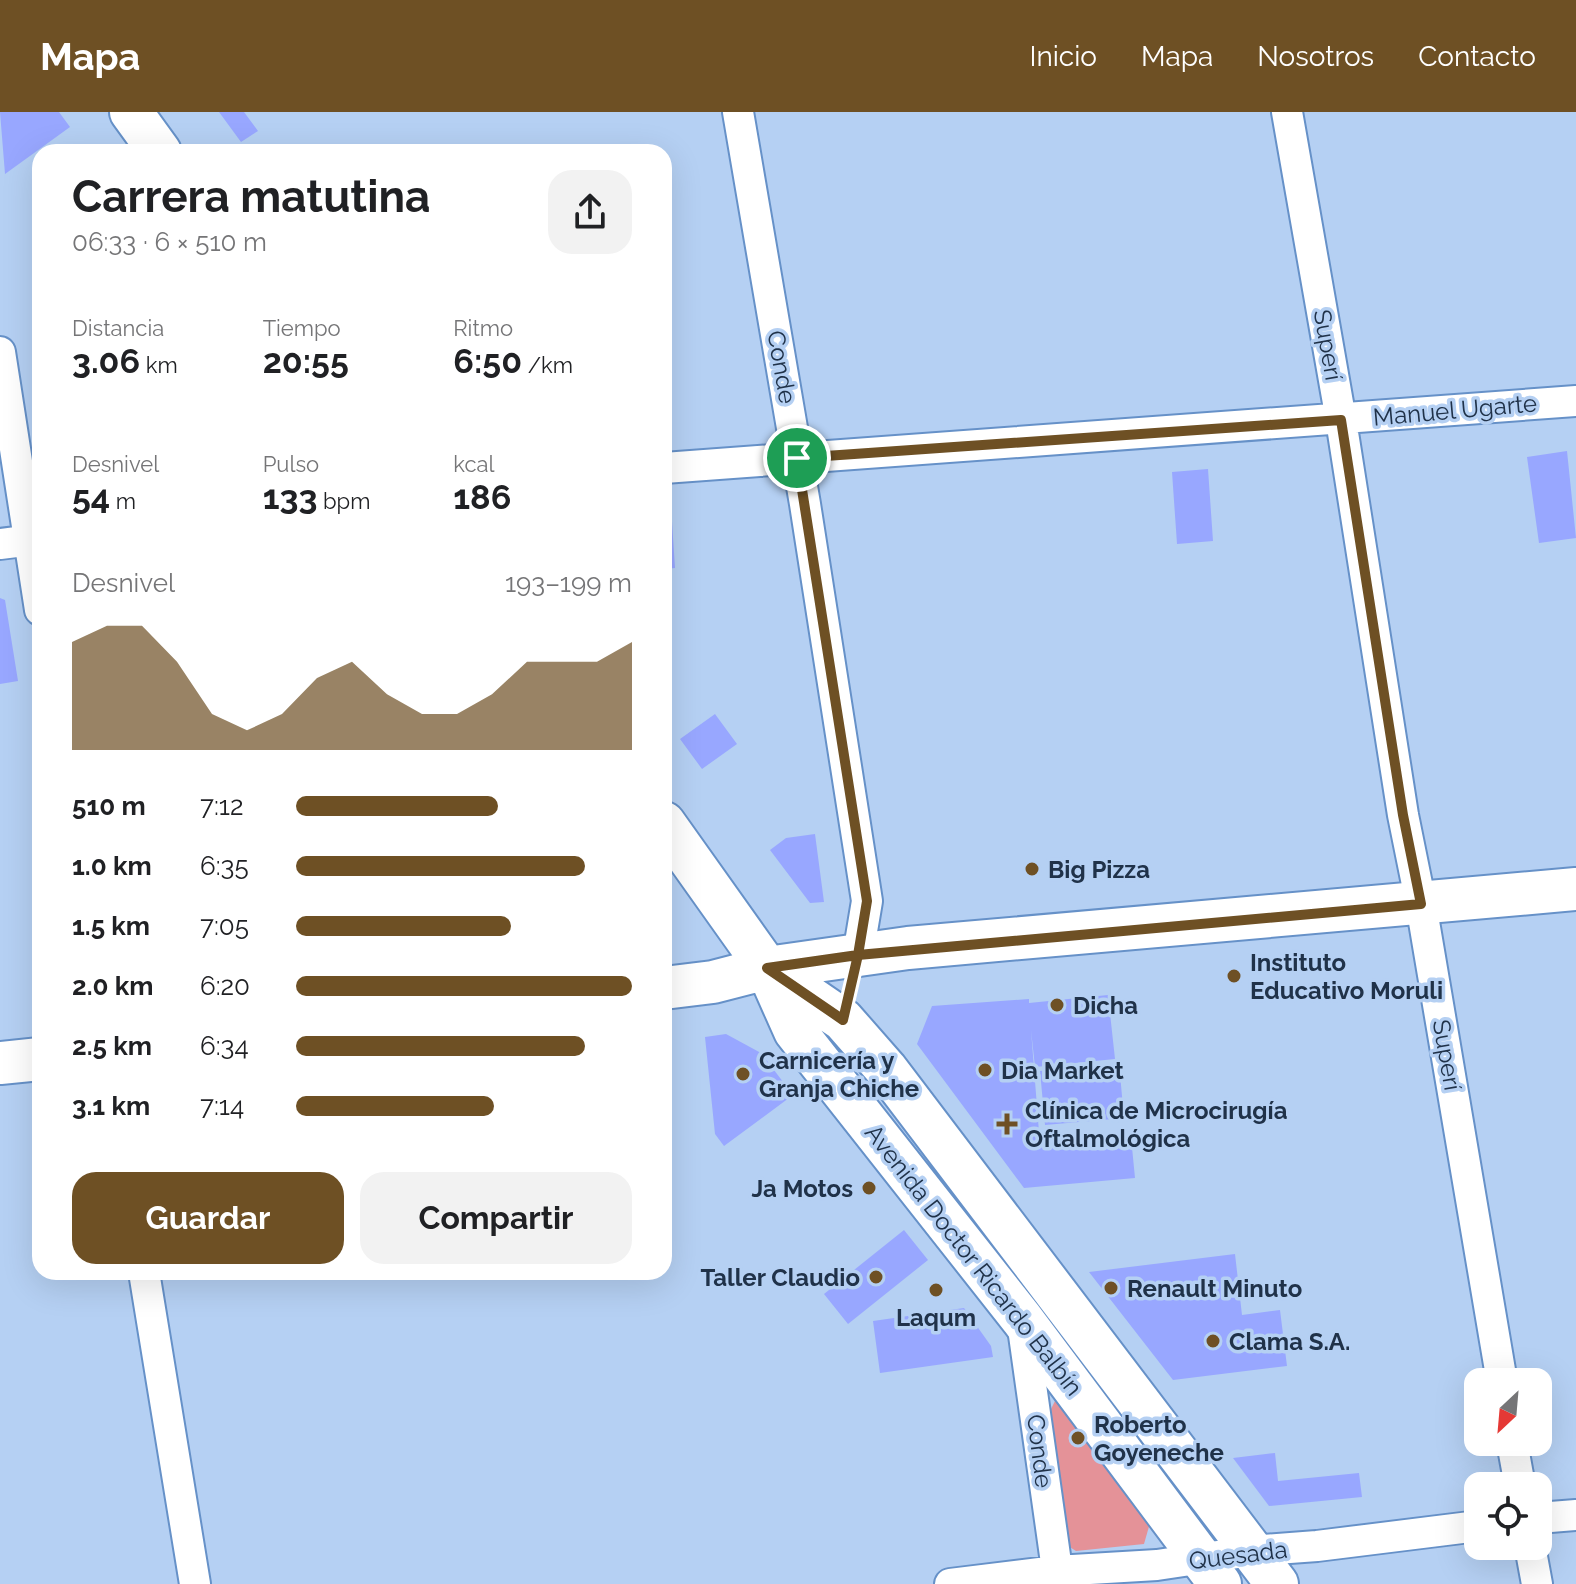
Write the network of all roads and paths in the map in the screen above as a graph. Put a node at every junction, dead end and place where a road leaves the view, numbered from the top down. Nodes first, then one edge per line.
1 (131, 112) edge
2 (738, 112) edge
3 (1287, 112) edge
4 (154, 144) edge
5 (0, 352) edge
6 (1576, 401) edge
7 (1341, 420) junction
8 (797, 458) junction
9 (672, 467) edge
10 (23, 541) edge
11 (32, 578) edge
12 (672, 834) edge
13 (1576, 889) edge
14 (1421, 904) junction
15 (858, 955) junction
16 (767, 968) junction
17 (672, 987) edge
18 (843, 1020) junction
19 (32, 1060) edge
20 (0, 1063) edge
21 (145, 1280) edge
22 (1022, 1319) junction
23 (1500, 1368) edge
24 (1576, 1515) edge
25 (1552, 1517) edge
26 (1464, 1528) edge
27 (1251, 1551) junction
28 (1533, 1560) edge
29 (1210, 1571) edge
30 (1058, 1578) edge
31 (195, 1584) edge
32 (950, 1584) edge
33 (1277, 1584) edge
34 (1537, 1584) edge

1 - 4 main road
2 - 8 street, Conde
3 - 7 street, Superí
5 - 10 street
6 - 7 street, Manuel Ugarte
7 - 8 street, Manuel Ugarte
7 - 14 street, Superí
8 - 9 street, Manuel Ugarte
8 - 15 street, Conde
10 - 11 street
12 - 16 main road, Avenida Doctor Ricardo Balbín
13 - 14 main road
14 - 15 main road
14 - 23 street, Superí
15 - 16 main road
15 - 18 main road
16 - 17 main road
16 - 18 main road, Avenida Doctor Ricardo Balbín
16 - 22 main road, Avenida Doctor Ricardo Balbín
18 - 27 main road, Avenida Doctor Ricardo Balbín
19 - 20 main road
21 - 31 street
22 - 29 main road, Avenida Doctor Ricardo Balbín
22 - 30 street, Conde
24 - 25 street
26 - 27 street, Quesada
27 - 29 street, Quesada
27 - 33 main road, Avenida Doctor Ricardo Balbín
28 - 34 street
29 - 30 street, Quesada
30 - 32 street, Quesada

